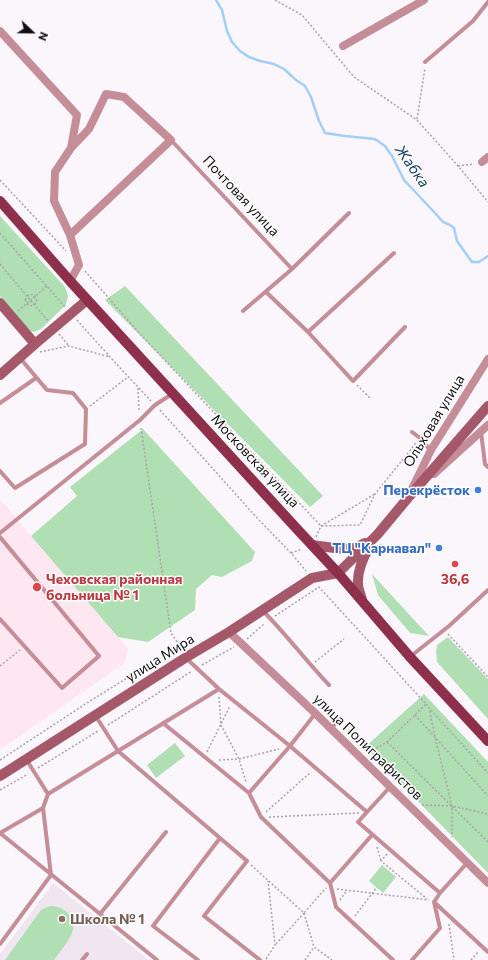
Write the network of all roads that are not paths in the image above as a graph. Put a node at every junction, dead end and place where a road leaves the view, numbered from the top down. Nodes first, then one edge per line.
1 (424, 0) edge
2 (488, 2) edge
3 (0, 31) edge
4 (343, 46) dead end
5 (425, 62) road end
6 (170, 140) junction
7 (71, 148) junction
8 (0, 201) edge
9 (349, 213) dead end
10 (70, 234) junction
11 (394, 253) dead end
12 (292, 269) junction
13 (70, 281) junction
14 (266, 292) junction
15 (88, 300) junction
16 (0, 303) edge
17 (243, 311) dead end
18 (405, 327) dead end
19 (308, 332) junction
20 (38, 348) junction
21 (19, 358) junction
22 (488, 359) edge
23 (0, 375) edge
24 (36, 378) junction
25 (173, 393) junction
26 (0, 403) edge
27 (488, 406) edge
28 (488, 425) edge
29 (480, 431) junction
30 (412, 432) dead end
31 (431, 450) junction
32 (488, 466) edge
33 (0, 471) edge
34 (407, 498) junction
35 (0, 533) edge
36 (0, 537) edge
37 (373, 539) junction
38 (312, 545) junction
39 (338, 573) junction
40 (488, 590) edge
41 (362, 600) junction
42 (262, 610) junction
43 (0, 619) edge
44 (229, 632) junction
45 (410, 657) junction
46 (185, 658) junction
47 (329, 685) dead end
48 (219, 688) junction
49 (316, 713) junction
50 (95, 715) junction
51 (337, 722) dead end
52 (163, 723) junction
53 (331, 728) junction
54 (488, 741) edge
55 (290, 746) junction
56 (118, 751) junction
57 (26, 759) junction
58 (0, 776) edge
59 (390, 787) junction
60 (249, 793) junction
61 (48, 794) junction
62 (42, 808) junction
63 (367, 812) junction
64 (166, 832) dead end
65 (0, 833) edge
66 (373, 836) junction
67 (220, 838) junction
68 (468, 863) junction
69 (51, 874) junction
70 (330, 883) junction
71 (488, 883) edge
72 (440, 893) junction
73 (434, 902) junction
74 (100, 914) junction
75 (0, 944) edge
76 (488, 952) edge
77 (87, 954) dead end
78 (82, 960) edge
79 (157, 960) edge
80 (198, 960) edge
81 (260, 960) edge
82 (393, 960) edge
83 (412, 960) edge

1 - 4 street
2 - 5 lane
3 - 7 street, Почтовая улица
6 - 7 street, Почтовая улица
6 - 10 street
6 - 12 lane, Почтовая улица
7 - 10 street, Почтовая улица
8 - 13 main road, Московская улица
9 - 12 lane
10 - 13 street, Почтовая улица
11 - 19 lane
12 - 14 lane
13 - 15 main road, Московская улица
14 - 17 lane
14 - 19 lane
15 - 20 street
15 - 25 main road, Московская улица
16 - 20 street
18 - 19 lane
20 - 21 street
21 - 23 street
21 - 24 lane
22 - 31 street, Ольховая улица
24 - 26 lane
24 - 33 lane
25 - 35 lane
25 - 38 main road, Московская улица
27 - 34 street, Ольховая улица
28 - 29 street, Ольховая улица
29 - 32 lane
29 - 34 street, Ольховая улица
30 - 31 lane
31 - 34 street, Ольховая улица
34 - 37 street, Ольховая улица
36 - 43 lane
37 - 38 street
37 - 39 street, Ольховая улица
37 - 41 street
38 - 39 main road, Московская улица
39 - 41 main road, Московская улица
39 - 42 street, улица Мира
40 - 45 lane
41 - 45 main road, Московская улица
42 - 44 street, улица Мира
42 - 47 lane
44 - 46 street, улица Мира
44 - 49 street, улица Полиграфистов
45 - 54 main road, Московская улица
46 - 48 lane
46 - 50 street, улица Мира
48 - 52 lane
48 - 55 lane
49 - 53 street, улица Полиграфистов
49 - 55 lane
50 - 56 lane
50 - 57 street, улица Мира
51 - 53 lane
52 - 56 lane
52 - 60 lane
53 - 59 street, улица Полиграфистов
55 - 60 lane
55 - 63 lane
56 - 61 lane
56 - 67 lane
57 - 58 street, улица Мира
57 - 61 lane
59 - 63 lane
59 - 68 street, улица Полиграфистов
60 - 70 lane
61 - 62 lane
62 - 65 lane
62 - 69 lane
63 - 66 lane
64 - 74 lane
65 - 69 lane
66 - 70 lane
66 - 72 lane
67 - 80 lane
67 - 81 lane
68 - 71 street, улица Полиграфистов
68 - 72 lane
69 - 74 lane
69 - 75 lane
70 - 82 lane
72 - 73 lane
73 - 76 lane
73 - 83 lane
74 - 79 lane
77 - 78 lane

